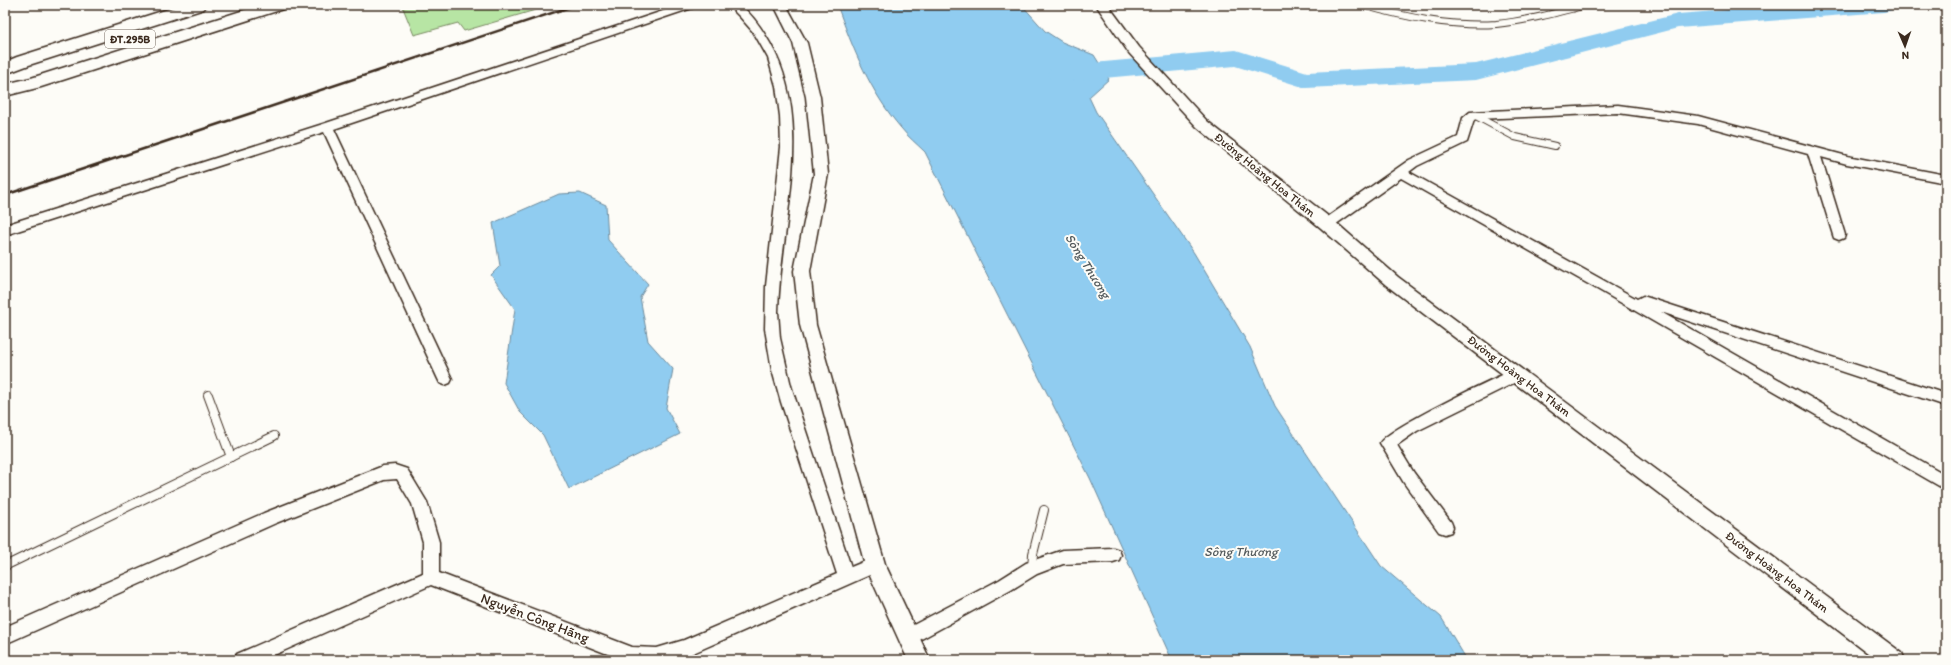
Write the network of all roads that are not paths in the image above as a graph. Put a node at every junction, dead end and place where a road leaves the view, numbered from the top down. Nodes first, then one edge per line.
1 (198, 5) edge
2 (236, 5) edge
3 (276, 5) edge
4 (691, 5) edge
5 (733, 5) edge
6 (780, 5) edge
7 (1102, 5) edge
8 (1362, 5) edge
9 (1586, 5) edge
10 (1572, 7) edge
11 (5, 69) edge
12 (5, 79) edge
13 (5, 90) edge
14 (1474, 115) junction
15 (327, 127) junction
16 (1555, 146) dead end
17 (1813, 150) junction
18 (1400, 172) junction
19 (1946, 179) edge
20 (1327, 224) junction
21 (5, 230) edge
22 (1839, 234) dead end
23 (1616, 293) junction
24 (1517, 375) junction
25 (445, 379) dead end
26 (208, 395) dead end
27 (1946, 400) edge
28 (274, 436) dead end
29 (231, 457) junction
30 (1946, 483) edge
31 (1044, 510) dead end
32 (1445, 527) dead end
33 (1113, 555) dead end
34 (875, 564) junction
35 (5, 566) edge
36 (1032, 568) junction
37 (431, 577) junction
38 (846, 577) junction
39 (5, 636) edge
40 (908, 637) junction
41 (631, 658) edge
42 (243, 660) edge
43 (918, 660) edge
44 (1894, 660) edge

1 - 11 main road
2 - 12 main road, ĐT.295B
3 - 13 main road
4 - 15 street
5 - 38 street
6 - 34 street
7 - 20 street, Đường Hoàng Hoa Thám
8 - 10 lane
9 - 10 lane
14 - 16 lane
14 - 17 street
14 - 18 street
15 - 21 street
15 - 25 street
17 - 19 street
17 - 22 street
18 - 20 street
18 - 23 street
20 - 24 street, Đường Hoàng Hoa Thám
23 - 27 street
23 - 30 street
24 - 32 street
24 - 44 street, Đường Hoàng Hoa Thám
26 - 29 lane
28 - 29 lane
29 - 35 lane
31 - 36 lane
33 - 36 street
34 - 38 street, Nguyễn Công Hãng
34 - 40 street
36 - 40 street
37 - 39 street
37 - 41 street, Nguyễn Công Hãng
37 - 42 street
38 - 41 street, Nguyễn Công Hãng
40 - 43 street

